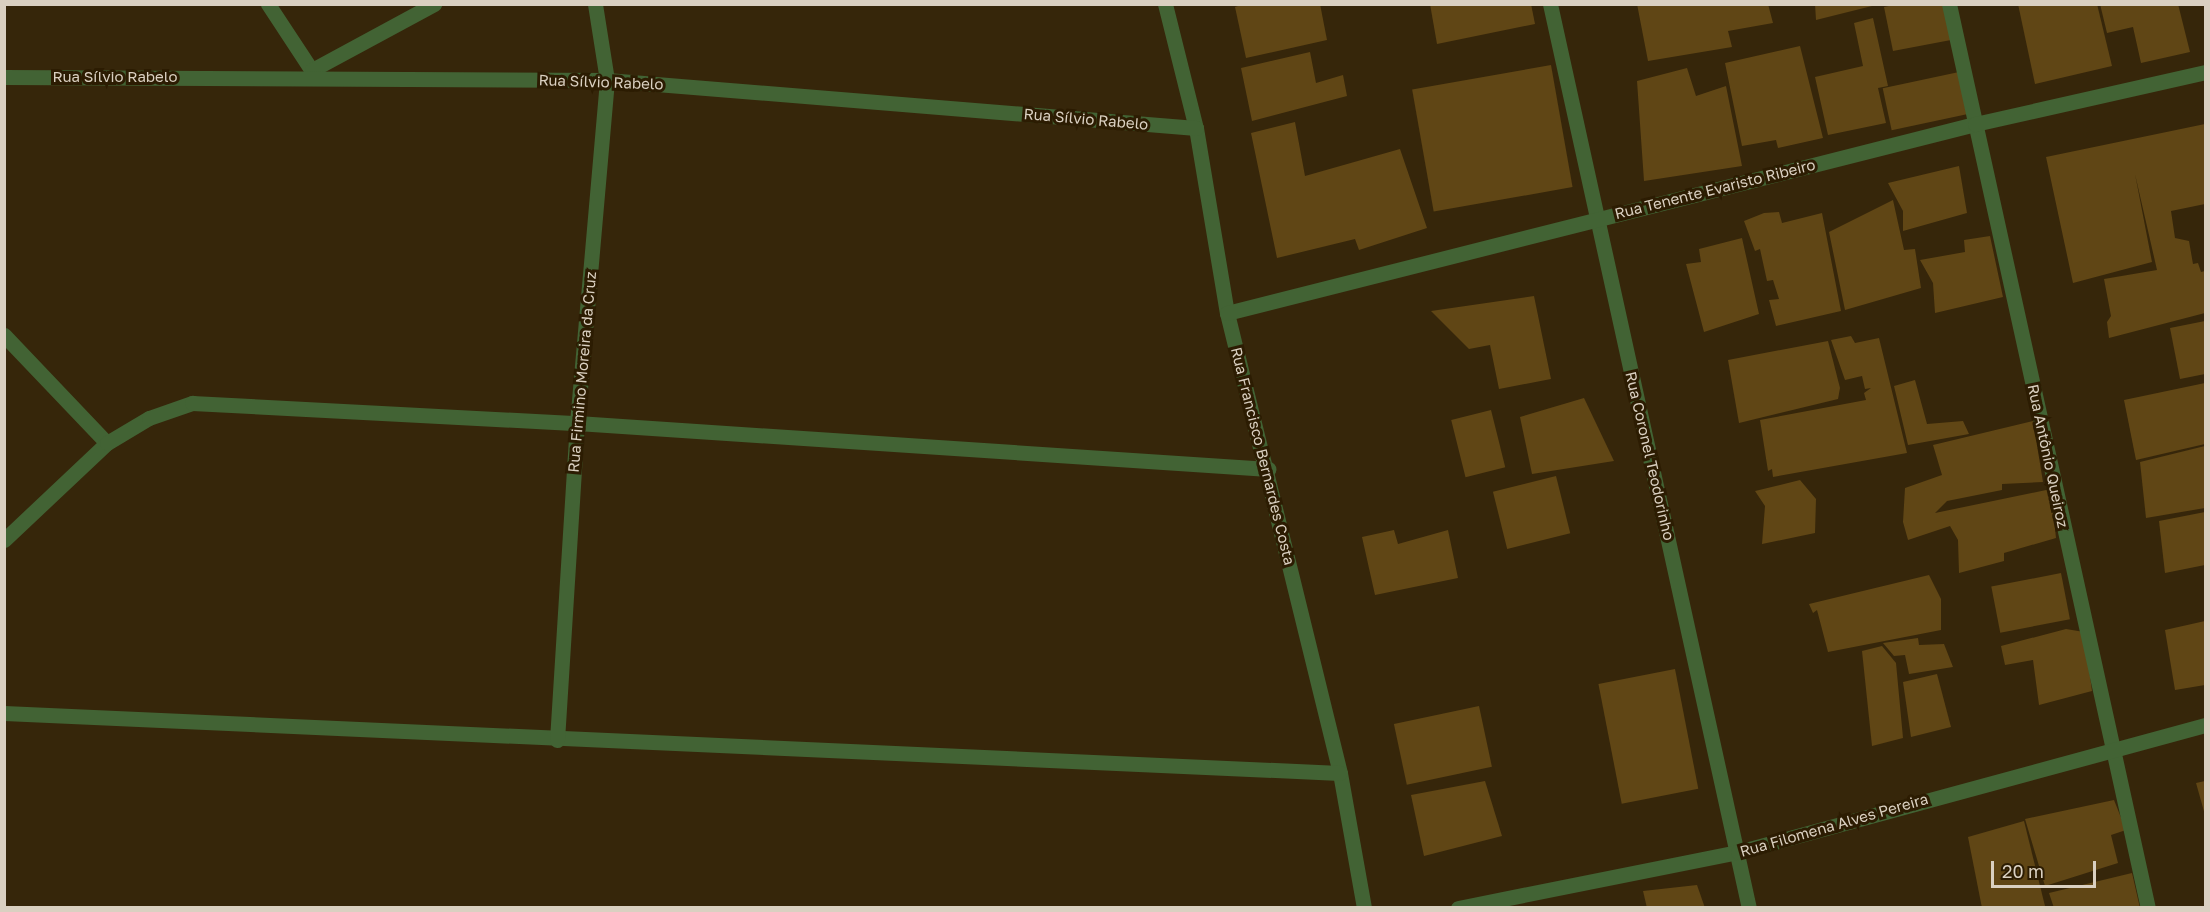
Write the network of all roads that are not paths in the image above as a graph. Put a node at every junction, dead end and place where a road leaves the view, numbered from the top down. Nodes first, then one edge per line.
1 (268, 4) edge
2 (434, 4) edge
3 (595, 4) edge
4 (1165, 4) edge
5 (1550, 4) edge
6 (1949, 4) edge
7 (2205, 72) edge
8 (314, 74) junction
9 (4, 76) edge
10 (607, 80) junction
11 (1974, 124) junction
12 (1196, 128) junction
13 (1596, 219) junction
14 (1227, 313) junction
15 (4, 335) edge
16 (577, 423) junction
17 (107, 443) junction
18 (1268, 469) junction
19 (4, 540) edge
20 (4, 713) edge
21 (2205, 725) edge
22 (557, 740) junction
23 (2112, 748) junction
24 (1340, 774) junction
25 (1738, 852) junction
26 (1364, 908) edge
27 (1458, 908) edge
28 (1749, 908) edge
29 (2148, 908) edge

1 - 8 street
2 - 8 street
3 - 10 street, Rua Firmino Moreira da Cruz
4 - 12 street, Rua Francisco Bernardes Costa
5 - 13 street, Rua Coronel Teodorinho
6 - 11 street, Rua Antônio Queiroz
7 - 11 street, Rua Tenente Evaristo Ribeiro
8 - 9 street, Rua Sílvio Rabelo
8 - 10 street, Rua Sílvio Rabelo
10 - 12 street, Rua Sílvio Rabelo
10 - 16 street, Rua Firmino Moreira da Cruz
11 - 13 street, Rua Tenente Evaristo Ribeiro
11 - 23 street, Rua Antônio Queiroz
12 - 14 street, Rua Francisco Bernardes Costa
13 - 14 street, Rua Tenente Evaristo Ribeiro
13 - 25 street, Rua Coronel Teodorinho
14 - 18 street, Rua Francisco Bernardes Costa
15 - 17 street
16 - 17 street
16 - 18 street
16 - 22 street, Rua Firmino Moreira da Cruz
17 - 19 street
18 - 24 street, Rua Francisco Bernardes Costa
20 - 22 street
21 - 23 street, Rua Filomena Alves Pereira
22 - 24 street
23 - 25 street, Rua Filomena Alves Pereira
23 - 29 street, Rua Antônio Queiroz
24 - 26 street, Rua Francisco Bernardes Costa
25 - 27 street, Rua Filomena Alves Pereira
25 - 28 street, Rua Coronel Teodorinho

